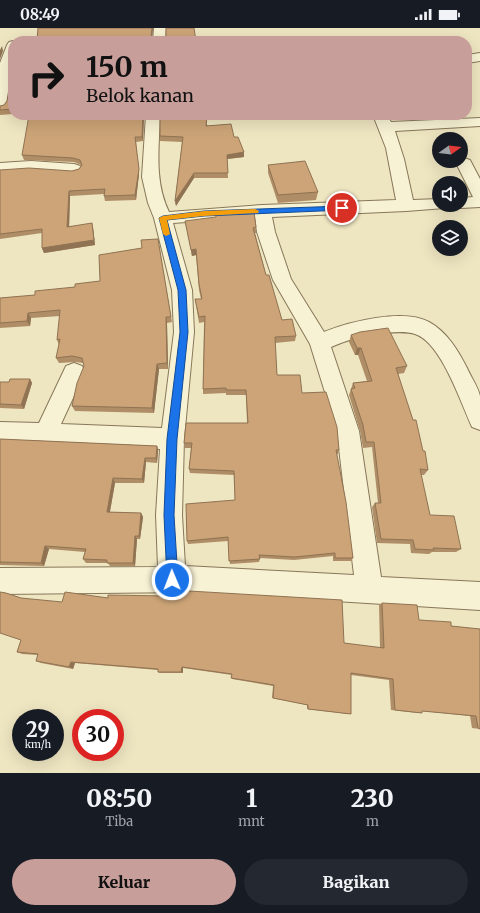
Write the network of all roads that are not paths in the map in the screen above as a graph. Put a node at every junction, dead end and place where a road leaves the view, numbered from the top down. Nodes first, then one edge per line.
1 (8, 68) edge
2 (0, 106) edge
3 (153, 120) edge
4 (383, 121) edge
5 (480, 122) edge
6 (0, 168) edge
7 (466, 168) edge
8 (74, 169) edge
9 (480, 195) edge
10 (480, 202) edge
11 (468, 203) edge
12 (432, 204) edge
13 (406, 206) junction
14 (160, 211) junction
15 (262, 211) junction
16 (320, 343) junction
17 (74, 372) dead end
18 (480, 420) edge
19 (0, 432) edge
20 (45, 434) junction
21 (172, 439) junction
22 (172, 580) junction
23 (0, 581) edge
24 (369, 589) junction
25 (480, 596) edge

1 - 2 street
3 - 14 street
4 - 5 street
4 - 13 street
6 - 8 street
7 - 9 street
10 - 11 street
12 - 13 street
13 - 15 street
14 - 15 street
14 - 21 street
15 - 16 street
16 - 18 street
16 - 24 street
17 - 20 street
19 - 20 street
20 - 21 street
21 - 22 street
22 - 23 street
22 - 24 street
24 - 25 street

